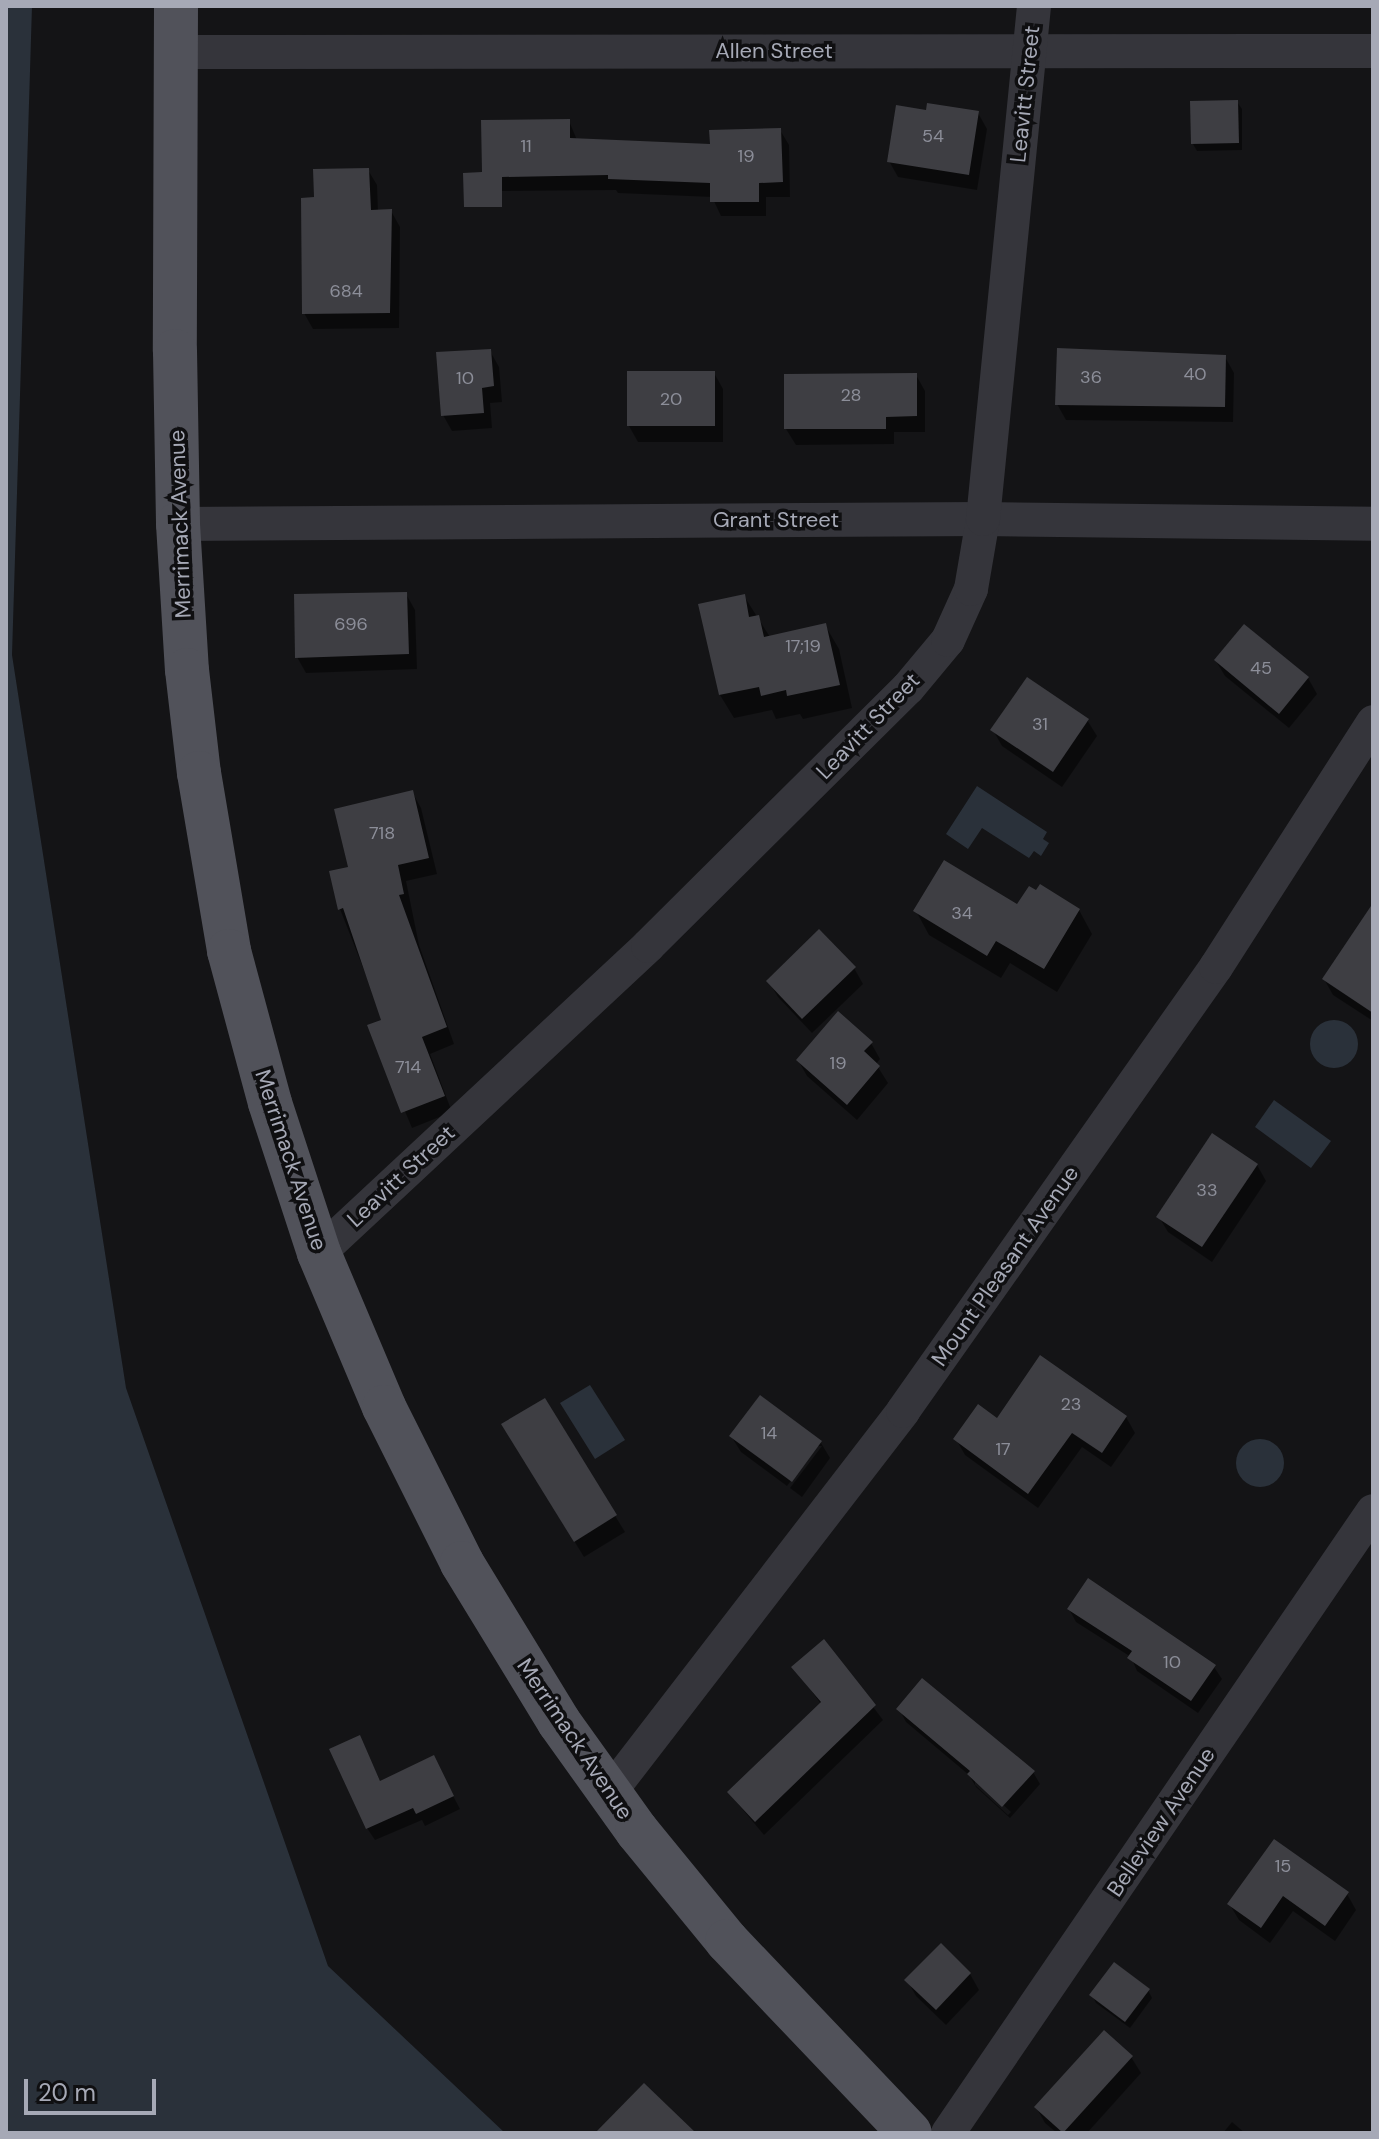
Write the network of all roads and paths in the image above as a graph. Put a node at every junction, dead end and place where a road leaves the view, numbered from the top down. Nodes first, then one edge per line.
1 (176, 6) edge
2 (1034, 6) edge
3 (1030, 51) junction
4 (1373, 51) edge
5 (176, 52) junction
6 (983, 519) junction
7 (178, 524) junction
8 (1373, 524) edge
9 (1373, 722) edge
10 (319, 1253) junction
11 (1373, 1511) edge
12 (610, 1792) junction
13 (910, 2133) edge
14 (948, 2133) edge

1 - 5 main road, Merrimack Avenue
2 - 3 street, Leavitt Street
3 - 4 street, Allen Street
3 - 5 street, Allen Street
3 - 6 street, Leavitt Street
5 - 7 main road, Merrimack Avenue
6 - 7 street, Grant Street
6 - 8 street, Grant Street
6 - 10 street, Leavitt Street
7 - 10 main road, Merrimack Avenue
9 - 12 street, Mount Pleasant Avenue
10 - 12 main road, Merrimack Avenue
11 - 14 street, Belleview Avenue
12 - 13 main road, Merrimack Avenue

